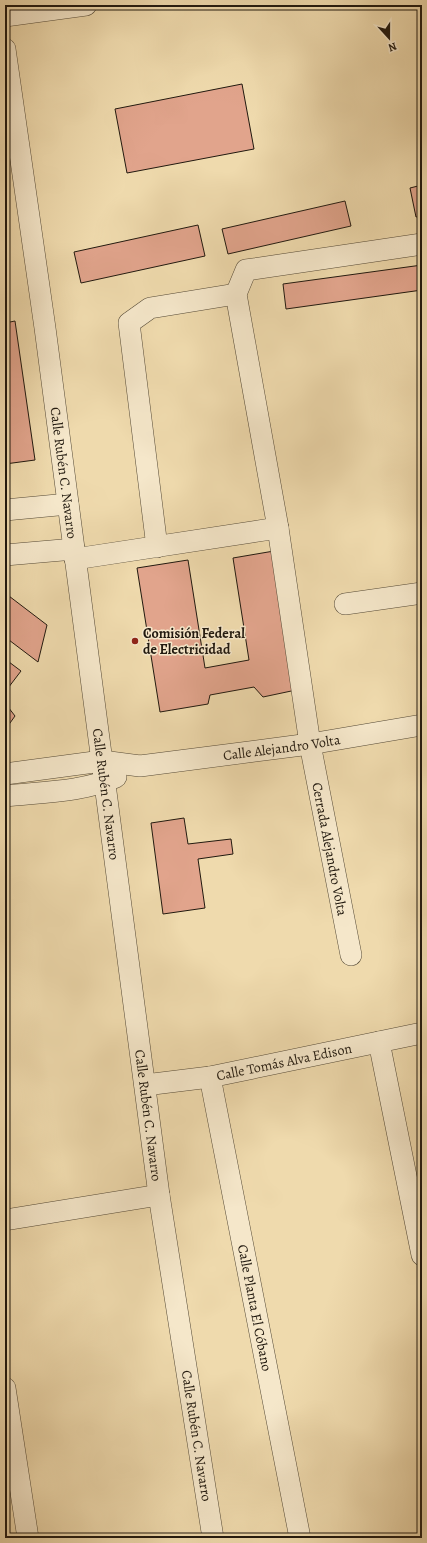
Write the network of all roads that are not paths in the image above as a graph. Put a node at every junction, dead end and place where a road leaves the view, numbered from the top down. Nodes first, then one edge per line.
1 (86, 5) edge
2 (5, 16) edge
3 (5, 49) edge
4 (422, 244) edge
5 (236, 294) junction
6 (68, 504) junction
7 (5, 510) edge
8 (278, 528) junction
9 (158, 547) junction
10 (75, 554) junction
11 (5, 555) edge
12 (422, 592) edge
13 (345, 604) dead end
14 (422, 725) edge
15 (310, 744) junction
16 (102, 761) junction
17 (140, 766) junction
18 (5, 774) edge
19 (104, 782) junction
20 (5, 796) edge
21 (351, 955) dead end
22 (422, 1033) edge
23 (380, 1042) junction
24 (210, 1077) junction
25 (146, 1085) junction
26 (159, 1195) junction
27 (5, 1220) edge
28 (422, 1255) edge
29 (5, 1388) edge
30 (28, 1538) edge
31 (213, 1538) edge
32 (300, 1538) edge

1 - 2 street
3 - 6 street, Calle Rubén C. Navarro
4 - 5 street
5 - 8 street, Cerrada Alejandro Volta
5 - 9 street
6 - 7 street
6 - 10 street, Calle Rubén C. Navarro
8 - 9 street
8 - 15 street, Cerrada Alejandro Volta
9 - 10 street
10 - 11 street
10 - 16 street, Calle Rubén C. Navarro
12 - 13 street
14 - 15 street, Calle Alejandro Volta
15 - 17 street, Calle Alejandro Volta
15 - 21 street, Cerrada Alejandro Volta
16 - 17 street, Calle Alejandro Volta
16 - 18 street, Calle Alejandro Volta
16 - 19 street, Calle Rubén C. Navarro
17 - 19 street, Calle Alejandro Volta
19 - 20 street, Calle Alejandro Volta
19 - 25 street, Calle Rubén C. Navarro
22 - 23 street, Calle Tomás Alva Edison
23 - 24 street, Calle Tomás Alva Edison
23 - 28 street
24 - 25 street, Calle Tomás Alva Edison
24 - 32 street, Calle Planta El Cóbano
25 - 26 street, Calle Rubén C. Navarro
26 - 27 street
26 - 31 street, Calle Rubén C. Navarro
29 - 30 street

